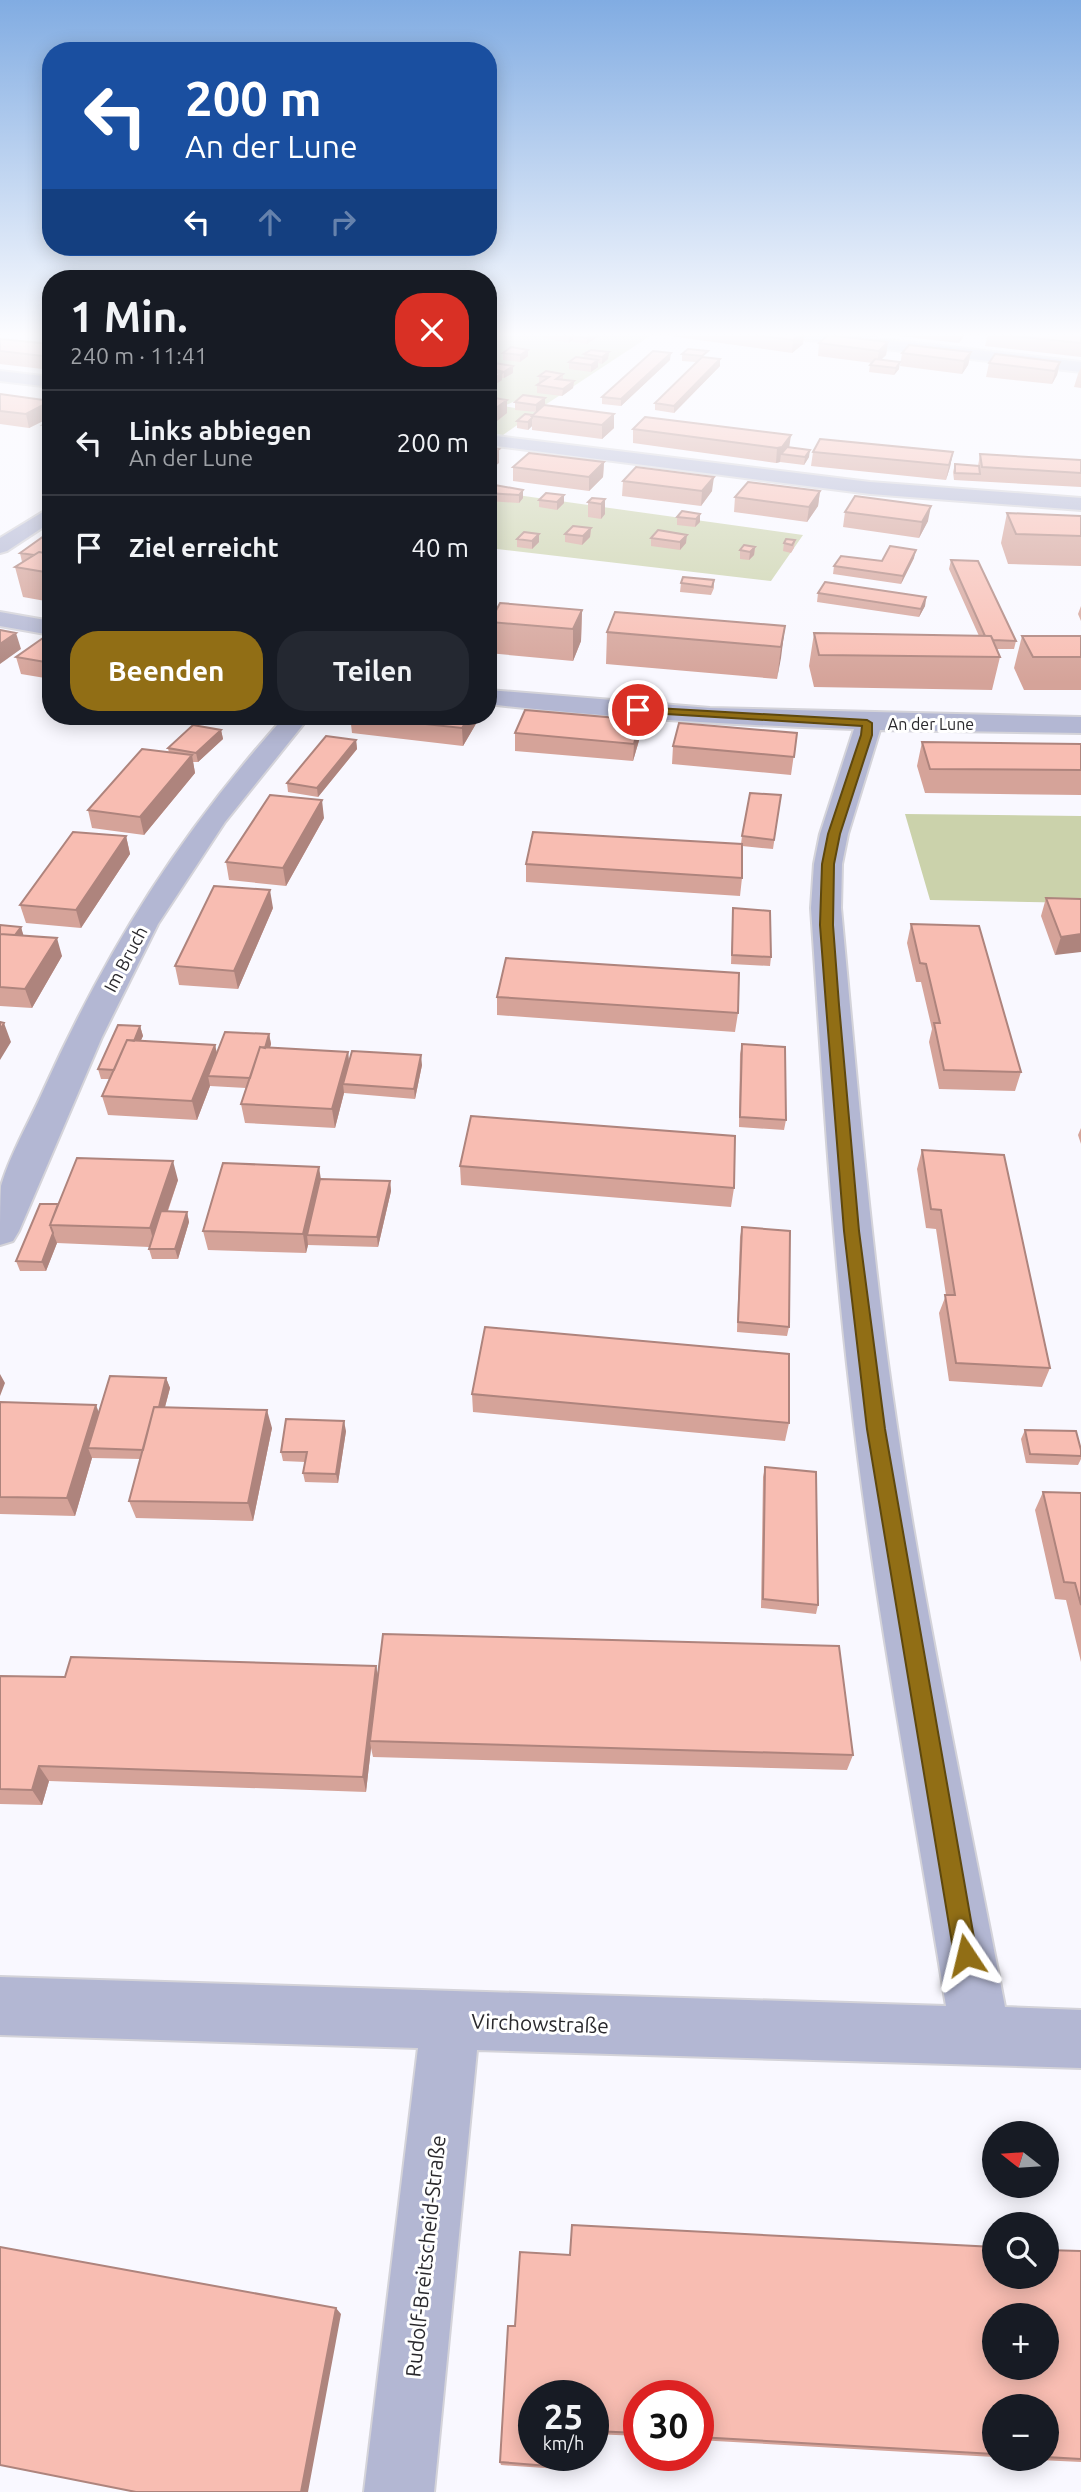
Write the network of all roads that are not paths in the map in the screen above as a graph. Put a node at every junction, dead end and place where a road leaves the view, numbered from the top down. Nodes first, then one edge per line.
1 (570, 450) edge
2 (1081, 505) edge
3 (42, 519) edge
4 (0, 547) edge
5 (0, 619) edge
6 (42, 626) edge
7 (497, 698) edge
8 (867, 723) junction
9 (290, 725) edge
10 (1081, 725) edge
11 (0, 1231) edge
12 (0, 2006) edge
13 (451, 2020) junction
14 (981, 2037) junction
15 (1081, 2039) edge
16 (399, 2492) edge

1 - 2 street
3 - 4 street
5 - 6 street
7 - 8 street, An der Lune
8 - 10 street, An der Lune
8 - 14 street
9 - 11 street, Im Bruch
12 - 13 street, Virchowstraße
13 - 14 street, Virchowstraße
13 - 16 street, Rudolf-Breitscheid-Straße
14 - 15 street, Virchowstraße

